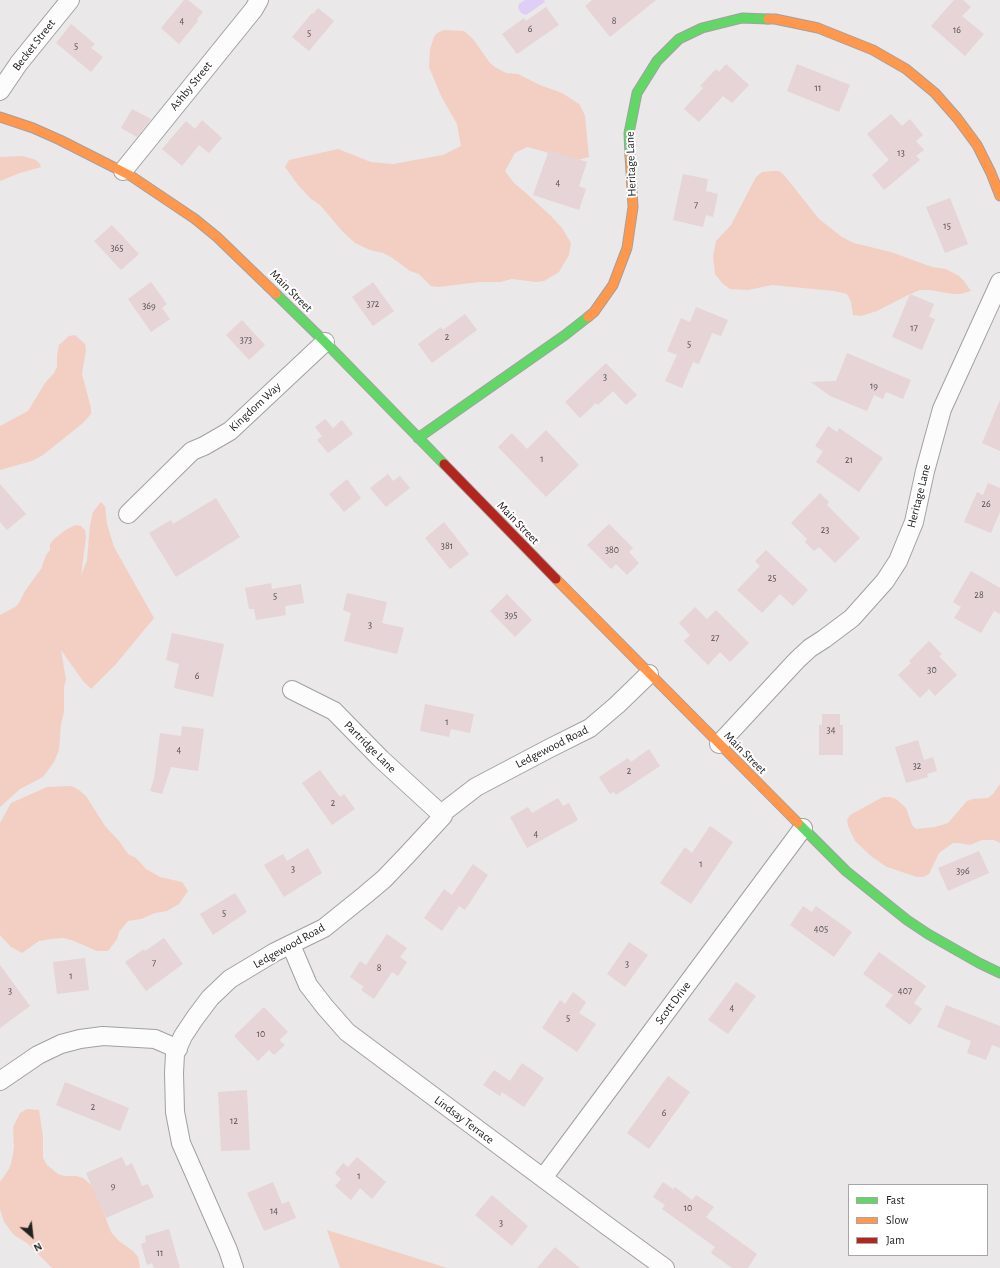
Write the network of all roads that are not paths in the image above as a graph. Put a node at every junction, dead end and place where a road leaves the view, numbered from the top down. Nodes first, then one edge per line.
1 (70, 0) edge
2 (259, 0) edge
3 (0, 91) edge
4 (0, 117) edge
5 (122, 171) junction
6 (1000, 196) edge
7 (1000, 282) edge
8 (325, 342) junction
9 (418, 438) junction
10 (128, 514) dead end
11 (650, 674) junction
12 (292, 690) dead end
13 (719, 744) junction
14 (441, 814) junction
15 (803, 828) junction
16 (291, 945) junction
17 (1000, 973) edge
18 (178, 1049) junction
19 (0, 1081) edge
20 (543, 1178) junction
21 (234, 1268) edge
22 (666, 1268) edge

1 - 3 street, Becket Street
2 - 5 street, Ashby Street
4 - 5 main road, Main Street
5 - 8 main road, Main Street
6 - 9 main road, Heritage Lane
7 - 13 street, Heritage Lane
8 - 9 main road, Main Street
8 - 10 street, Kingdom Way
9 - 11 main road, Main Street
11 - 13 main road, Main Street
11 - 14 street, Ledgewood Road
12 - 14 street, Partridge Lane
13 - 15 main road, Main Street
14 - 16 street, Ledgewood Road
15 - 17 main road, Main Street
15 - 20 street, Scott Drive
16 - 18 street, Ledgewood Road
16 - 20 street, Lindsay Terrace
18 - 19 street
18 - 21 street, Ledgewood Road
20 - 22 street, Lindsay Terrace

